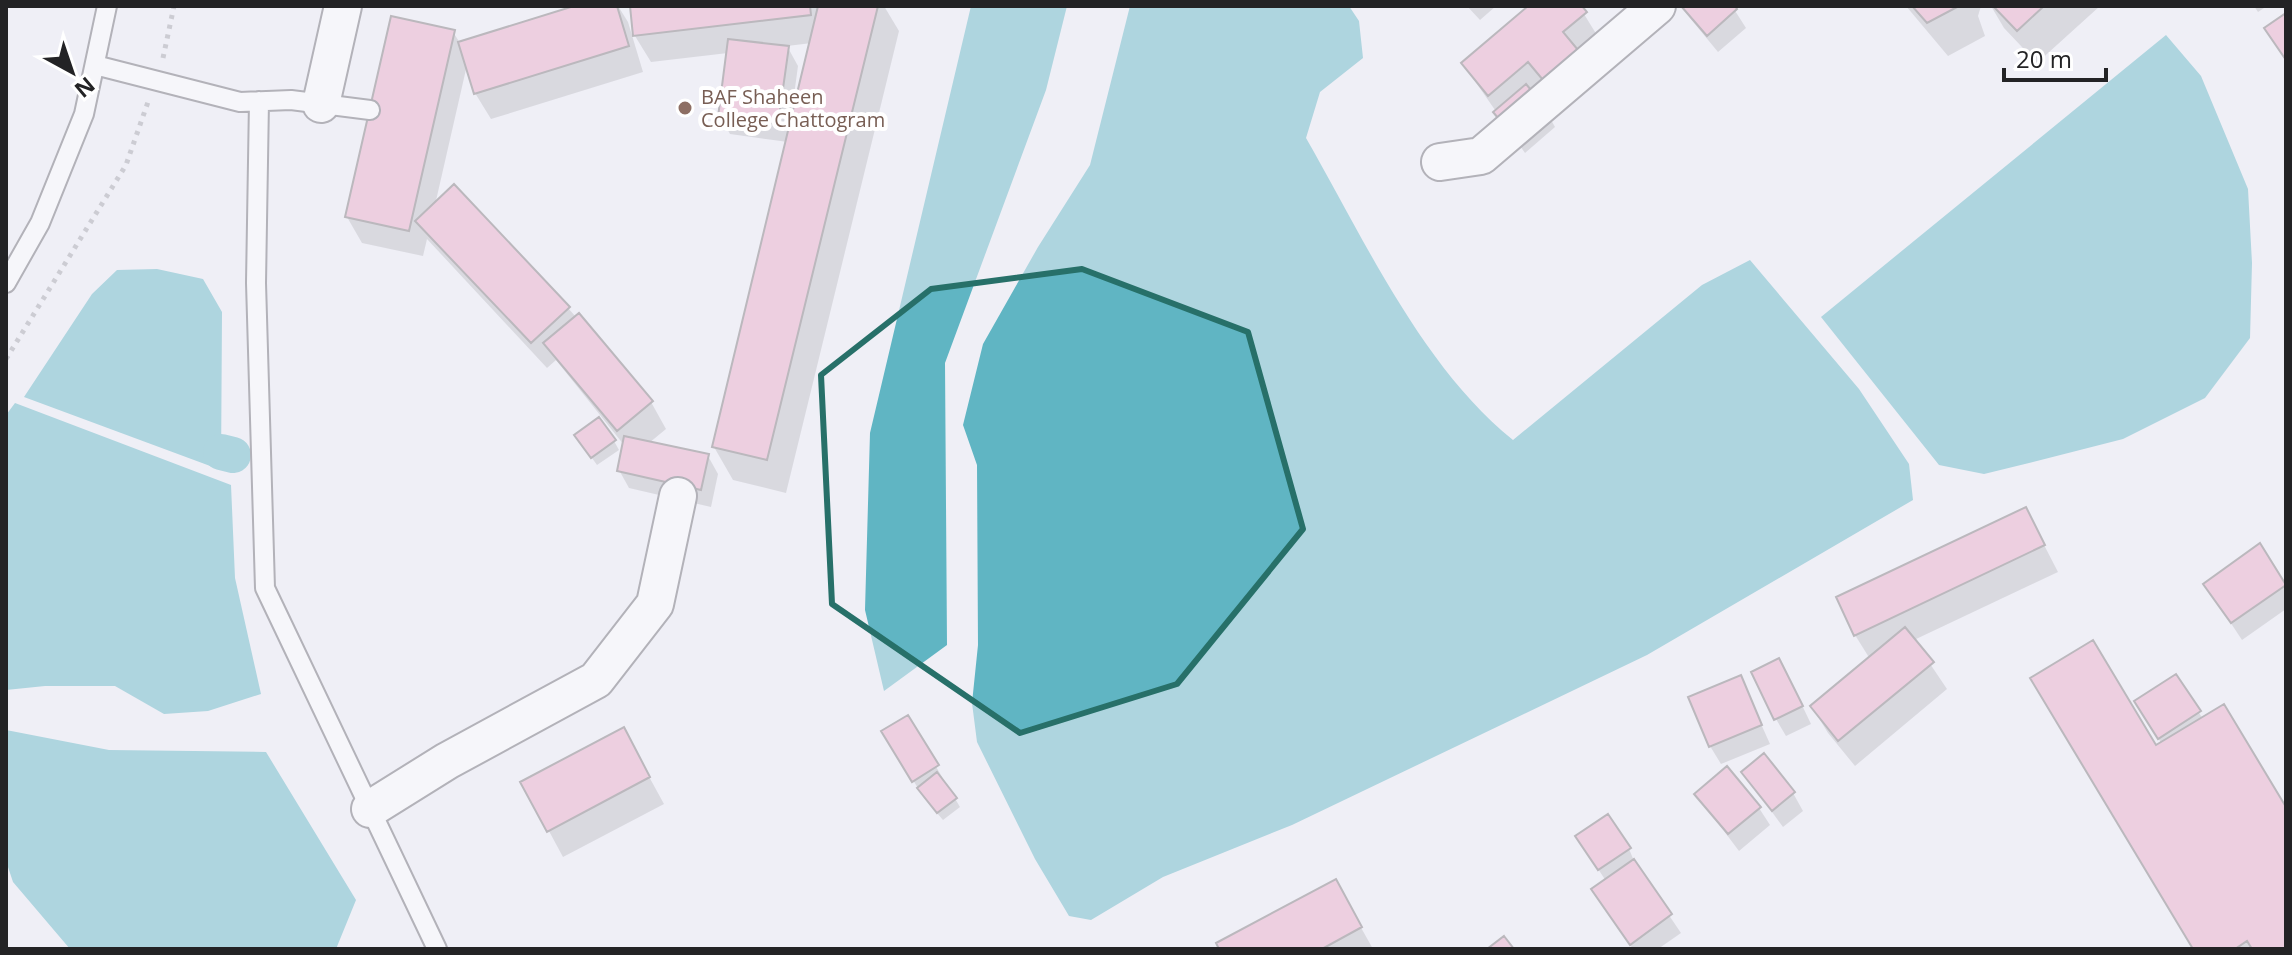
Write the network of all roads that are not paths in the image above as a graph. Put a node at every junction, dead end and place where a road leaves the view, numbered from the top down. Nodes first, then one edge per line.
1 (107, 6) edge
2 (343, 6) edge
3 (1657, 6) edge
4 (95, 65) junction
5 (259, 101) junction
6 (321, 104) junction
7 (370, 110) dead end
8 (1440, 162) dead end
9 (6, 283) edge
10 (678, 496) dead end
11 (370, 809) junction
12 (437, 949) edge

1 - 4 lane
2 - 6 street
3 - 8 street
4 - 5 lane
4 - 9 lane
5 - 6 lane
5 - 11 lane
6 - 7 lane
10 - 11 street
11 - 12 lane

